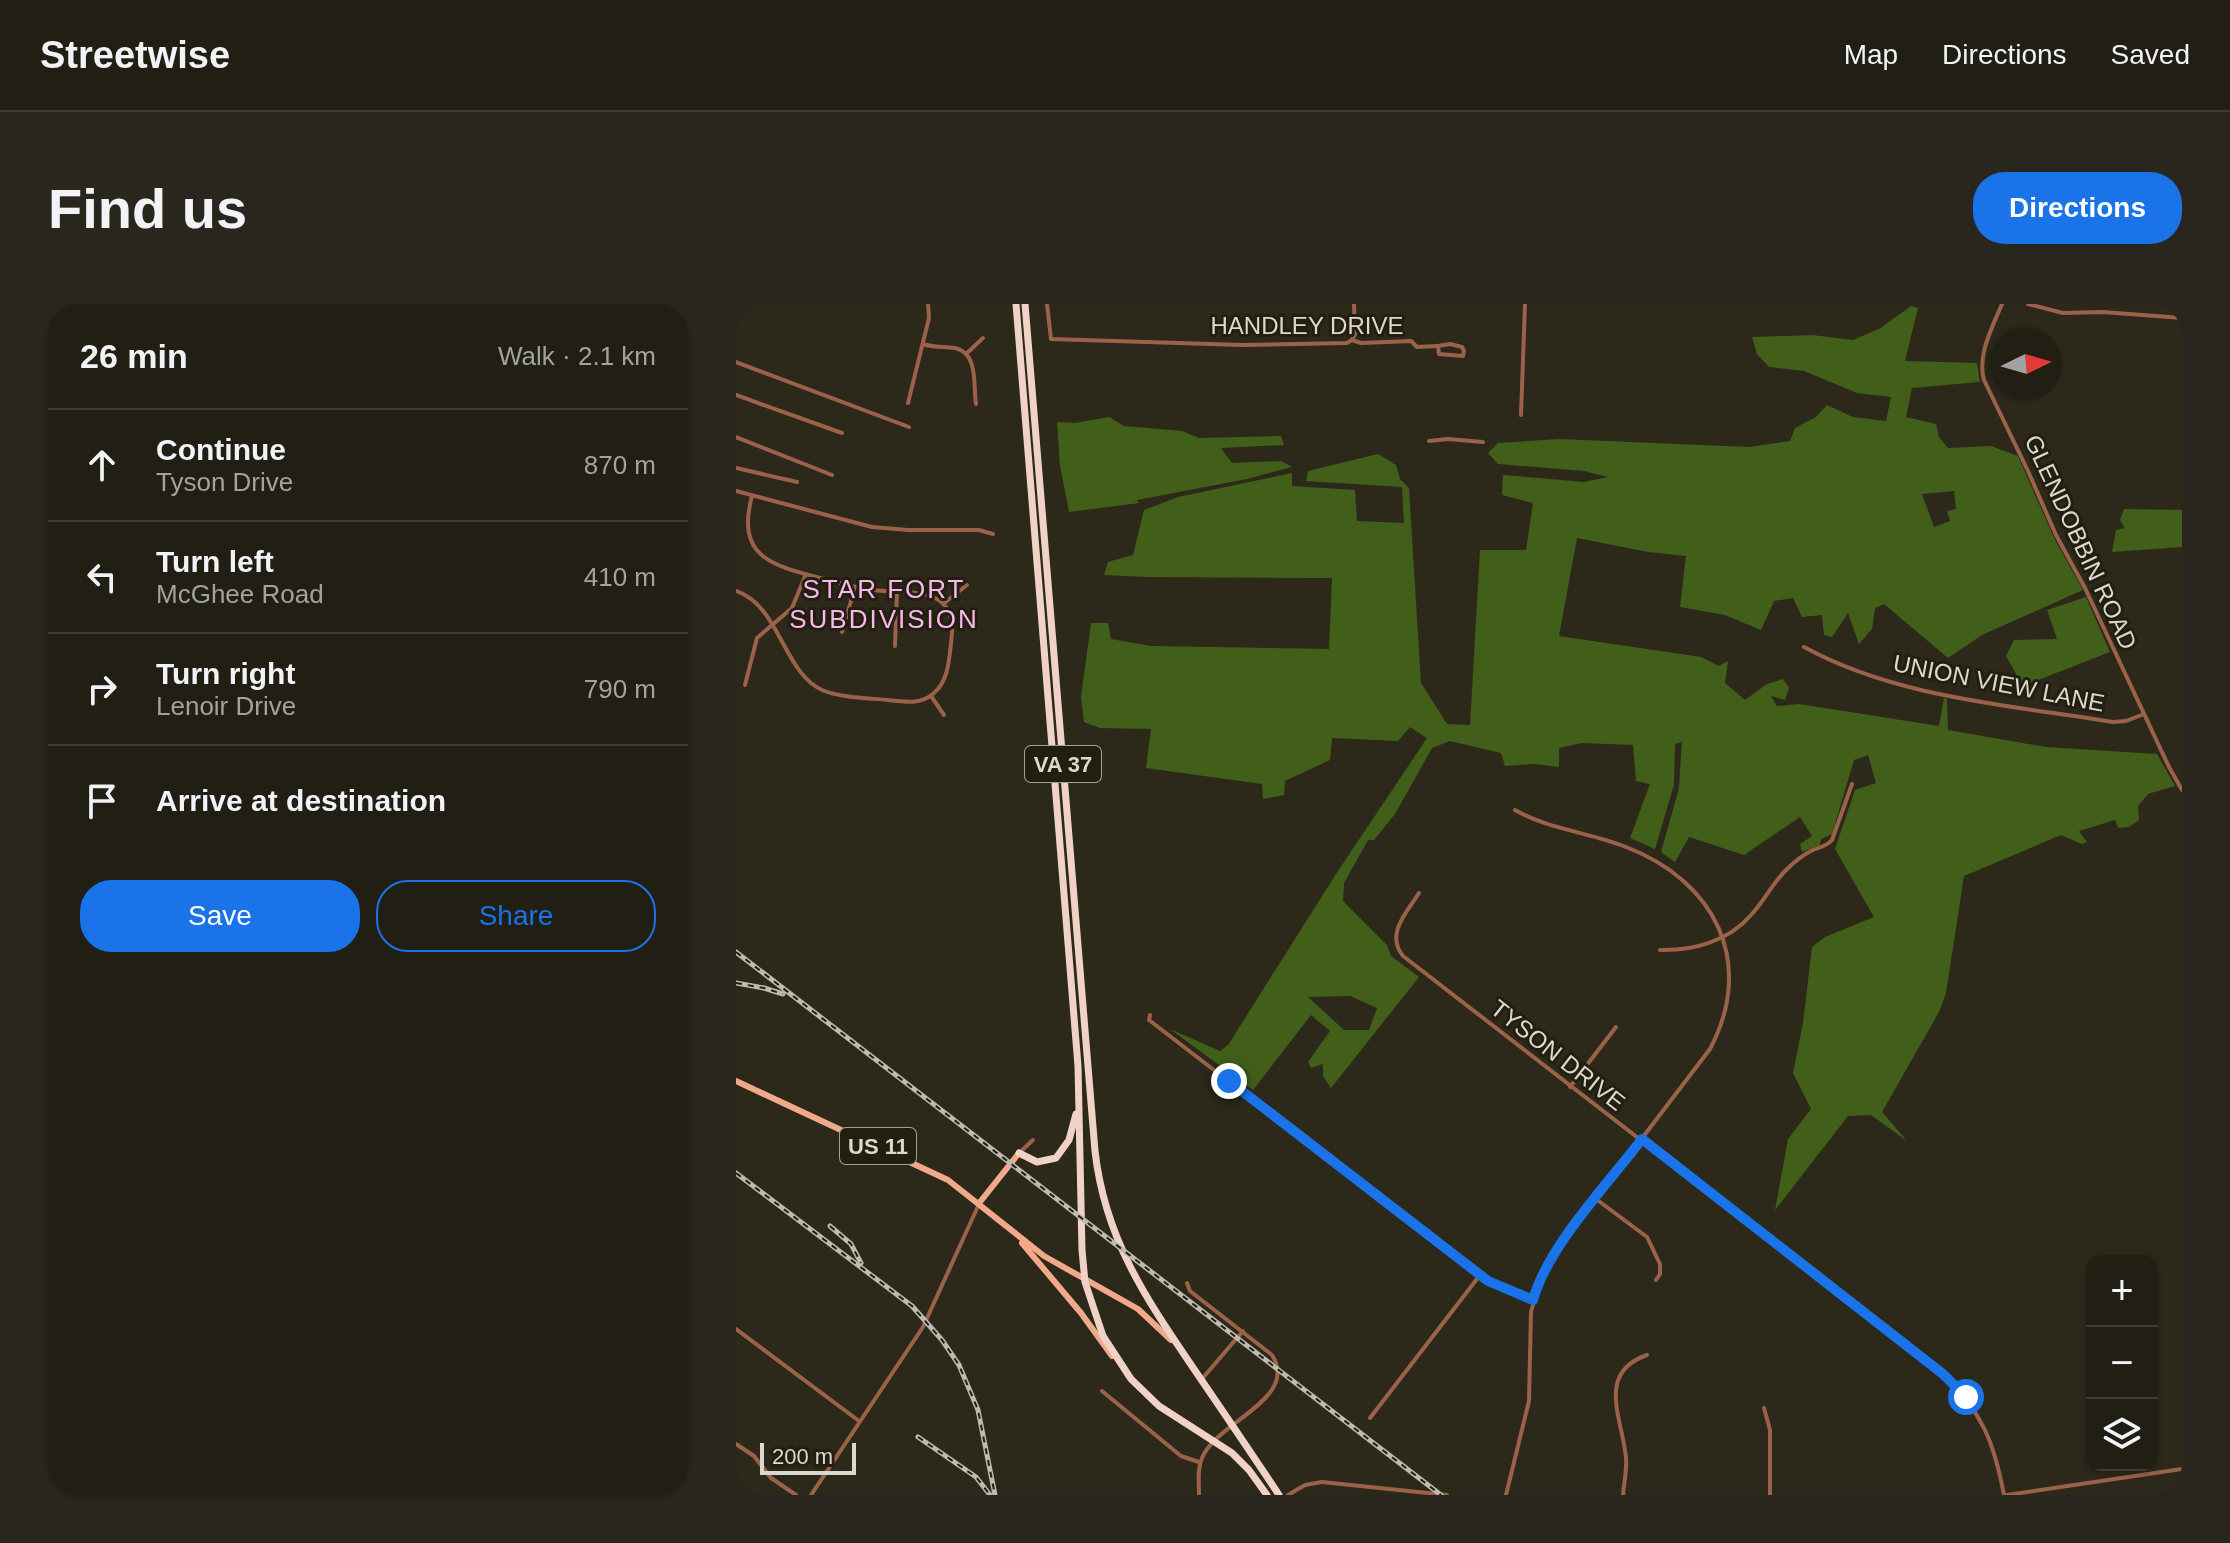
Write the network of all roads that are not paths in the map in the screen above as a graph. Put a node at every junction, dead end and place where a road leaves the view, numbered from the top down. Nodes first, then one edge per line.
1 (928, 304) edge
2 (1016, 304) edge
3 (1025, 304) edge
4 (1047, 304) edge
5 (1354, 304) edge
6 (1525, 304) edge
7 (2002, 304) edge
8 (2028, 304) edge
9 (2182, 318) edge
10 (983, 338) dead end
11 (1352, 340) junction
12 (923, 344) junction
13 (1438, 346) junction
14 (966, 354) junction
15 (736, 362) edge
16 (736, 395) edge
17 (908, 403) dead end
18 (976, 404) dead end
19 (1521, 415) dead end
20 (909, 427) dead end
21 (842, 433) dead end
22 (736, 437) edge
23 (1429, 441) dead end
24 (1483, 442) dead end
25 (736, 468) edge
26 (832, 475) dead end
27 (797, 482) dead end
28 (736, 491) edge
29 (752, 496) junction
30 (993, 534) dead end
31 (806, 574) junction
32 (967, 585) dead end
33 (855, 587) junction
34 (736, 591) edge
35 (897, 591) junction
36 (943, 604) junction
37 (772, 624) junction
38 (842, 632) dead end
39 (895, 646) dead end
40 (1804, 647) dead end
41 (745, 685) dead end
42 (931, 696) junction
43 (2144, 714) junction
44 (944, 715) dead end
45 (1852, 784) dead end
46 (2182, 790) edge
47 (1515, 810) dead end
48 (1419, 893) dead end
49 (1723, 937) junction
50 (1660, 950) dead end
51 (1073, 996) junction
52 (1150, 1015) dead end
53 (1616, 1027) dead end
54 (736, 1081) edge
55 (1570, 1087) junction
56 (1642, 1139) junction
57 (1033, 1140) dead end
58 (1019, 1153) junction
59 (1596, 1199) junction
60 (980, 1202) junction
61 (1009, 1228) junction
62 (1480, 1275) junction
63 (1656, 1280) dead end
64 (1187, 1283) dead end
65 (1533, 1300) junction
66 (736, 1329) edge
67 (1243, 1331) junction
68 (1647, 1355) dead end
69 (1188, 1361) junction
70 (1131, 1379) junction
71 (1201, 1380) junction
72 (1102, 1391) dead end
73 (1764, 1408) dead end
74 (1370, 1418) dead end
75 (860, 1422) junction
76 (1231, 1424) junction
77 (1213, 1440) junction
78 (736, 1444) edge
79 (1200, 1462) junction
80 (2182, 1469) edge
81 (1419, 1494) edge
82 (796, 1495) edge
83 (811, 1495) edge
84 (1199, 1495) edge
85 (1267, 1495) edge
86 (1279, 1495) edge
87 (1288, 1495) edge
88 (1447, 1495) edge
89 (1506, 1495) edge
90 (1623, 1495) edge
91 (1770, 1495) edge
92 (2006, 1495) edge

1 - 12 street
2 - 51 highway, VA 37
3 - 69 highway, VA 37
4 - 11 street, HANDLEY DRIVE
5 - 11 street
6 - 19 street
7 - 43 street, GLENDOBBIN ROAD
8 - 9 street
10 - 14 street
11 - 13 street, HANDLEY DRIVE
12 - 14 street
12 - 17 street
13 - 13 street, HANDLEY DRIVE
14 - 18 street
15 - 20 street
16 - 21 street
22 - 26 street
23 - 24 street
25 - 27 street
28 - 29 street
29 - 30 street
29 - 31 street
31 - 33 street
31 - 37 street
32 - 36 street
33 - 35 street
33 - 38 street
34 - 37 street
35 - 36 street
35 - 39 street
36 - 42 street
37 - 41 street
37 - 42 street
40 - 43 street, UNION VIEW LANE
42 - 44 street
43 - 46 street, GLENDOBBIN ROAD
45 - 49 street
47 - 49 street
48 - 55 street, TYSON DRIVE
49 - 50 street
49 - 56 street
51 - 58 highway
51 - 70 highway, VA 37
52 - 62 street
53 - 55 street
54 - 60 main road, US 11
55 - 56 street, TYSON DRIVE
56 - 59 street
56 - 92 street, TYSON DRIVE
57 - 58 street
58 - 60 main road
59 - 63 street
59 - 65 street
60 - 61 main road, US 11
60 - 75 street
61 - 69 main road, US 11
61 - 70 main road, US 11
62 - 65 street
62 - 74 street
64 - 67 street
65 - 89 street
66 - 75 street
67 - 71 street
67 - 76 street
68 - 90 street
69 - 71 highway, US 11
70 - 77 highway, US 11
71 - 76 highway, US 11
72 - 79 street
73 - 91 street
75 - 83 street
76 - 77 street
76 - 86 highway, US 11
77 - 79 street
77 - 85 highway, US 11
78 - 82 street
79 - 84 street
80 - 92 street
81 - 87 street
81 - 88 street

